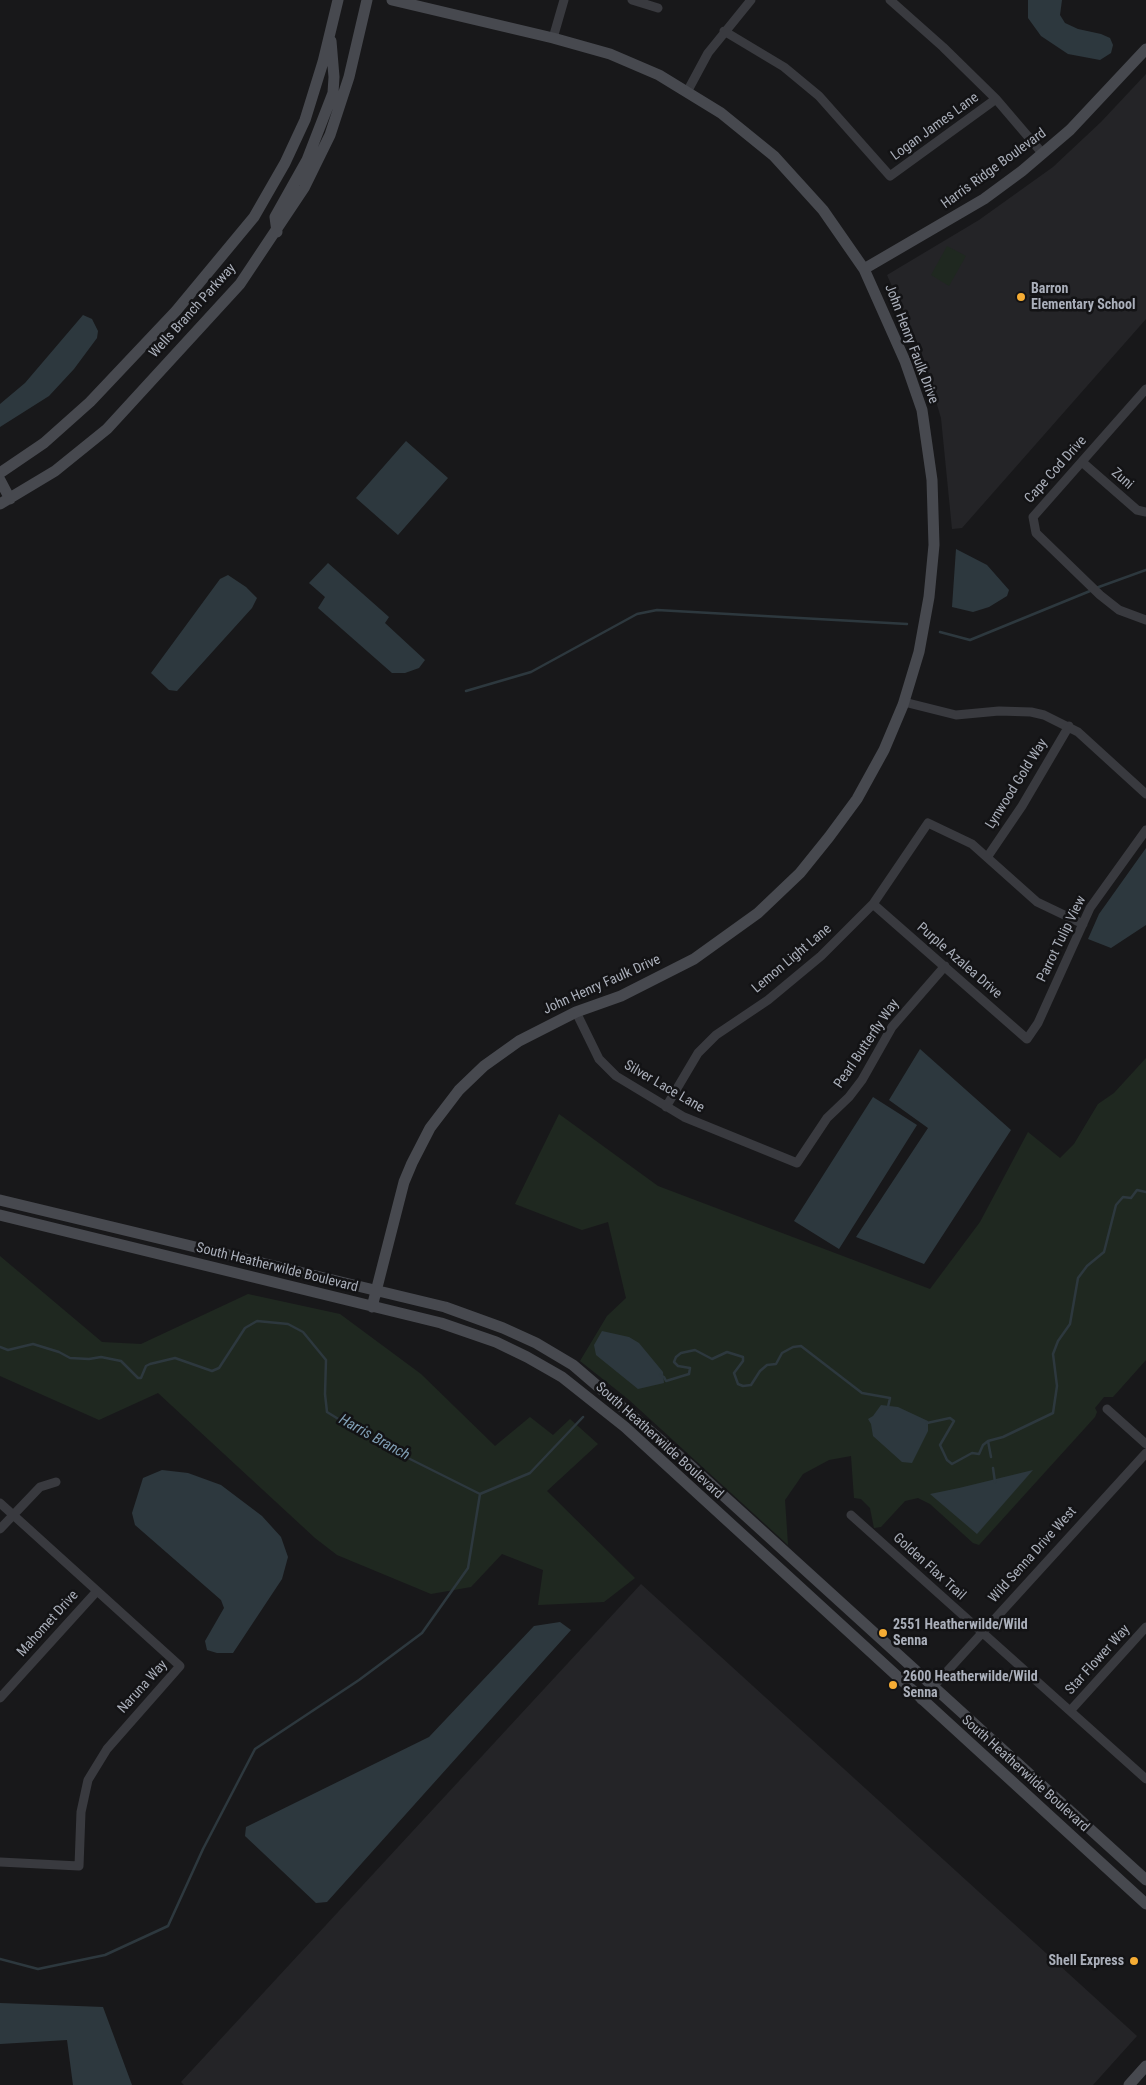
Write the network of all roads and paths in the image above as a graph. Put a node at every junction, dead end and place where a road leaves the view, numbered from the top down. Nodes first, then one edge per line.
1 (338, 0) edge
2 (367, 0) edge
3 (392, 0) edge
4 (564, 0) edge
5 (632, 0) edge
6 (751, 0) edge
7 (890, 0) edge
8 (658, 8) dead end
9 (724, 31) junction
10 (330, 32) junction
11 (554, 38) junction
12 (1146, 49) edge
13 (687, 92) junction
14 (996, 99) junction
15 (1043, 154) junction
16 (277, 232) junction
17 (864, 269) junction
18 (1146, 389) edge
19 (1082, 462) junction
20 (0, 473) edge
21 (0, 480) edge
22 (5, 502) edge
23 (1146, 512) edge
24 (1146, 620) edge
25 (904, 702) junction
26 (1069, 726) junction
27 (1146, 794) edge
28 (1146, 830) edge
29 (988, 856) junction
30 (873, 904) junction
31 (1083, 924) junction
32 (945, 966) junction
33 (576, 1012) junction
34 (1027, 1039) joint
35 (666, 1106) junction
36 (797, 1163) joint
37 (0, 1200) edge
38 (33, 1209) junction
39 (0, 1215) edge
40 (29, 1223) junction
41 (376, 1290) junction
42 (372, 1307) junction
43 (1108, 1409) dead end
44 (1146, 1444) edge
45 (1146, 1453) edge
46 (693, 1468) junction
47 (680, 1480) junction
48 (56, 1482) dead end
49 (0, 1503) edge
50 (13, 1515) junction
51 (851, 1515) dead end
52 (0, 1529) edge
53 (97, 1590) junction
54 (1146, 1627) edge
55 (982, 1632) junction
56 (934, 1686) junction
57 (0, 1698) edge
58 (921, 1700) junction
59 (1070, 1711) junction
60 (1146, 1779) edge
61 (0, 1862) edge
62 (1146, 1880) edge
63 (1146, 1904) edge
64 (1146, 2066) edge
65 (1129, 2085) edge

1 - 10 main road, Wells Branch Parkway
2 - 16 main road, Wells Branch Parkway
3 - 11 main road, John Henry Faulk Drive
4 - 11 street
5 - 8 street
6 - 9 street
7 - 14 street
9 - 13 street
9 - 14 street, Logan James Lane
10 - 16 main road
10 - 20 main road, Wells Branch Parkway
11 - 13 main road, John Henry Faulk Drive
12 - 15 main road, Harris Ridge Boulevard
13 - 17 main road, John Henry Faulk Drive
14 - 15 street
15 - 17 main road, Harris Ridge Boulevard
16 - 22 main road, Wells Branch Parkway
17 - 25 main road, John Henry Faulk Drive
18 - 19 street, Cape Cod Drive
19 - 23 street, Zuni
19 - 24 street, Cape Cod Drive
21 - 22 main road
25 - 26 street
25 - 33 main road, John Henry Faulk Drive
26 - 27 street
26 - 29 street, Lynwood Gold Way
28 - 31 street, Parrot Tulip View
29 - 30 street, Lemon Light Lane
29 - 31 street
30 - 32 street, Purple Azalea Drive
30 - 35 street, Lemon Light Lane
31 - 34 street, Parrot Tulip View
32 - 34 street, Purple Azalea Drive
32 - 36 street, Pearl Butterfly Way
33 - 35 street, Silver Lace Lane
33 - 41 main road, John Henry Faulk Drive
35 - 36 street, Silver Lace Lane
37 - 38 main road, South Heatherwilde Boulevard
38 - 40 main road
38 - 41 main road, South Heatherwilde Boulevard
39 - 40 main road, South Heatherwilde Boulevard
40 - 42 main road, South Heatherwilde Boulevard
41 - 42 main road, John Henry Faulk Drive
41 - 46 main road, South Heatherwilde Boulevard
42 - 47 main road, South Heatherwilde Boulevard
43 - 44 street
45 - 55 street, Wild Senna Drive West
46 - 47 main road
46 - 56 main road, South Heatherwilde Boulevard
47 - 58 main road, South Heatherwilde Boulevard
48 - 50 street
49 - 50 street, Naruna Way
50 - 52 street
50 - 53 street, Naruna Way
51 - 55 street, Golden Flax Trail
53 - 57 street, Mahomet Drive
53 - 61 street, Naruna Way
54 - 59 street, Star Flower Way
55 - 56 street, Wild Senna Drive West
55 - 59 street, Golden Flax Trail
56 - 58 street, Wild Senna Drive West
56 - 62 main road, South Heatherwilde Boulevard
58 - 63 main road, South Heatherwilde Boulevard
59 - 60 street, Golden Flax Trail
64 - 65 main road

